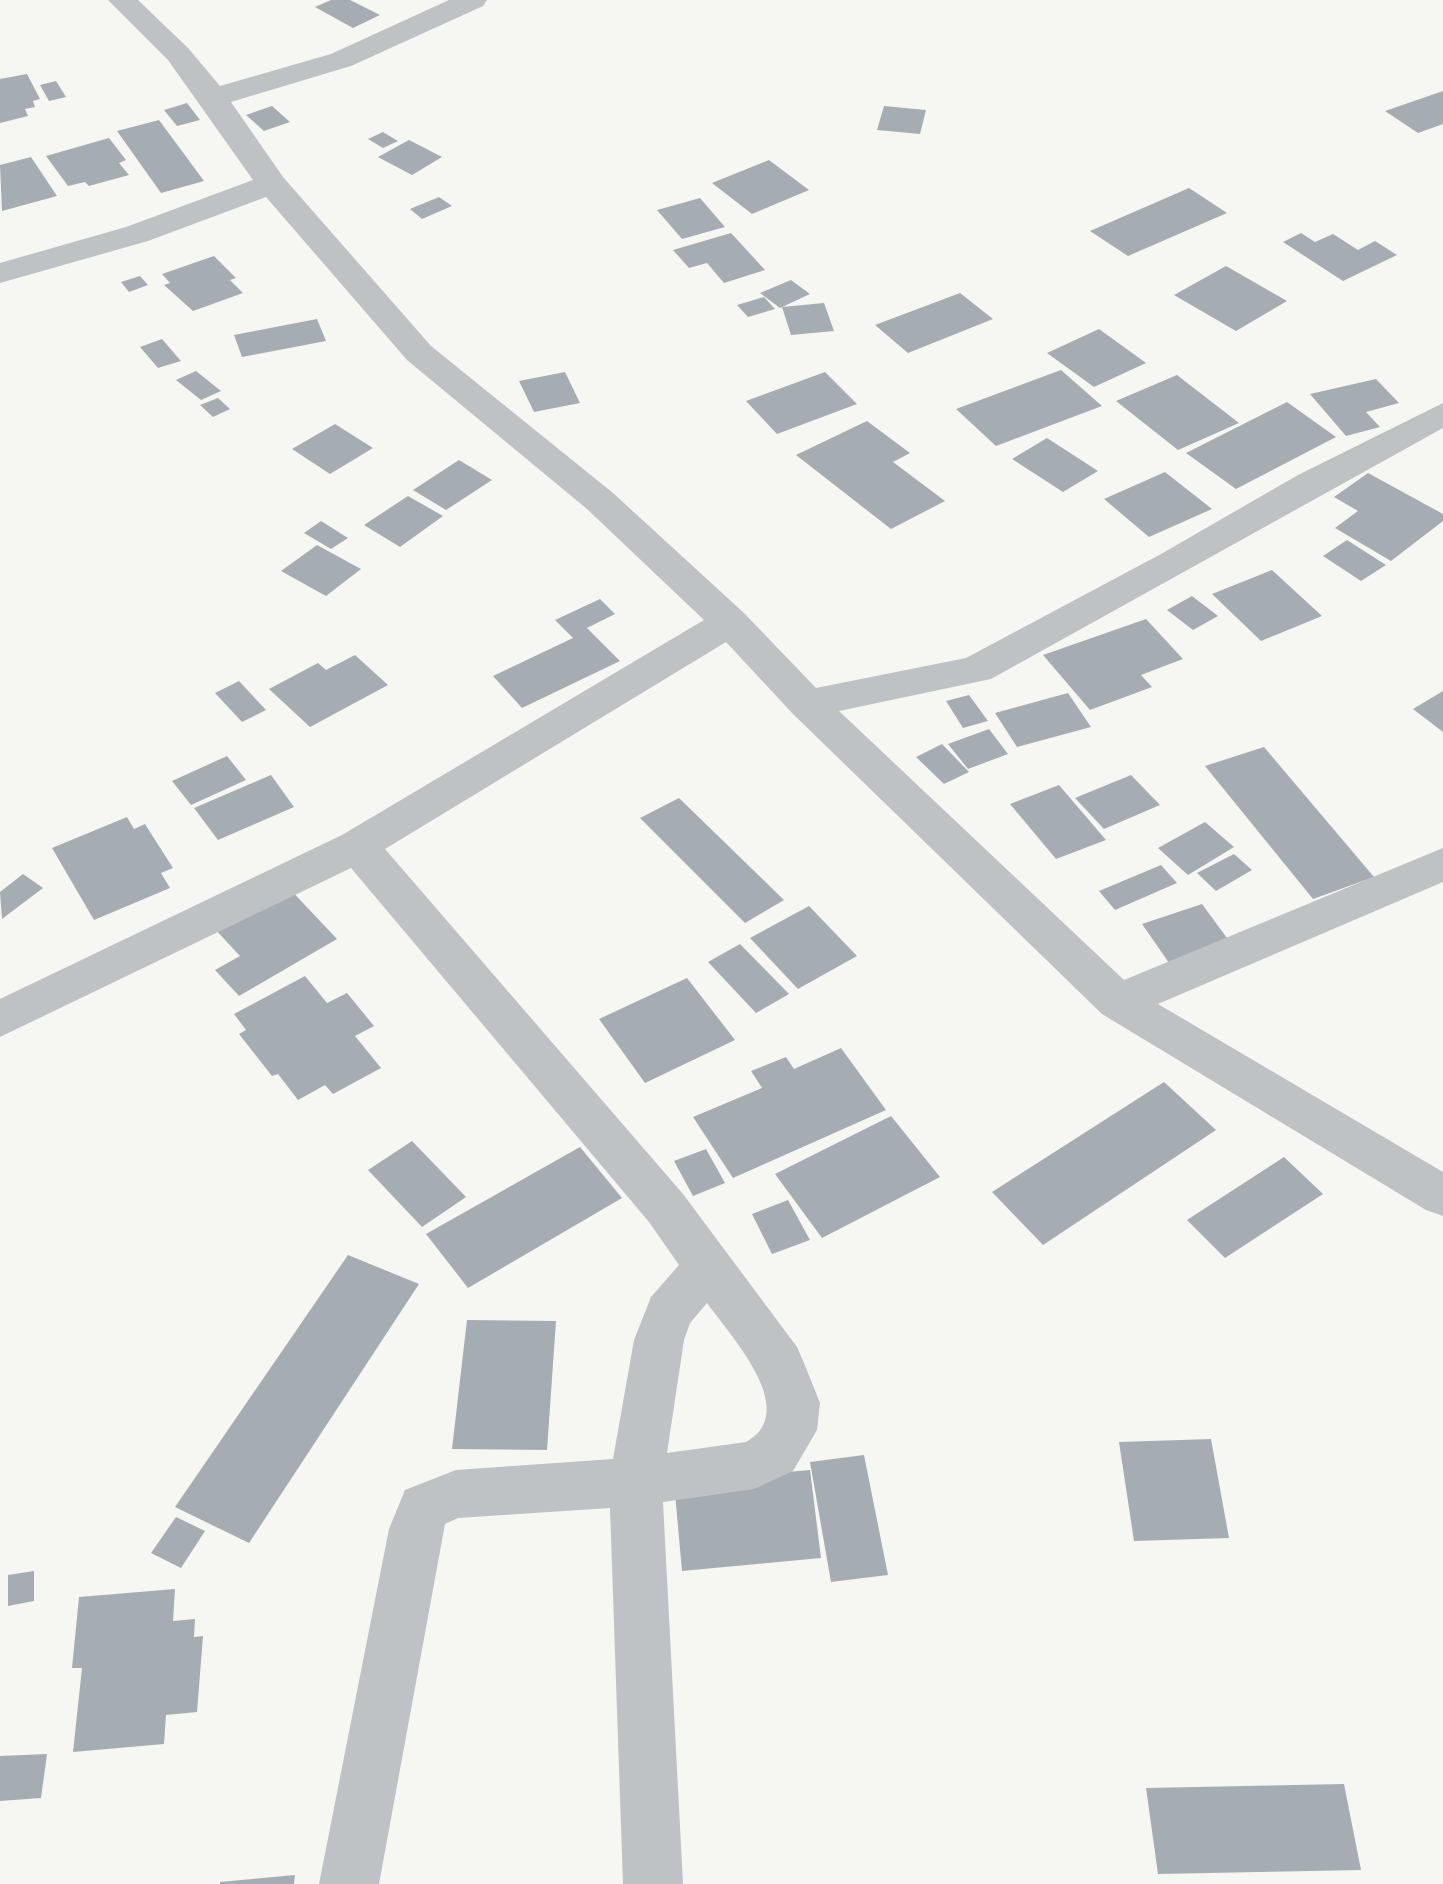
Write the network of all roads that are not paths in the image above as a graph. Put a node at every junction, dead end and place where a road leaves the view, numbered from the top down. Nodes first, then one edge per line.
1 (122, 0) edge
2 (473, 0) edge
3 (213, 98) junction
4 (272, 184) junction
5 (0, 273) edge
6 (1443, 414) edge
7 (730, 622) junction
8 (807, 704) junction
9 (357, 846) junction
10 (1443, 864) edge
11 (1118, 1002) junction
12 (0, 1019) edge
13 (1443, 1196) edge
14 (709, 1265) junction
15 (636, 1482) junction
16 (349, 1884) edge
17 (653, 1884) edge

1 - 3 street
2 - 3 street
3 - 4 street
4 - 5 street
4 - 7 street
6 - 8 street
7 - 8 street
7 - 9 street
8 - 11 street
9 - 12 street
9 - 14 street
10 - 11 street
11 - 13 street
14 - 15 street
14 - 15 street
15 - 16 street
15 - 17 street

